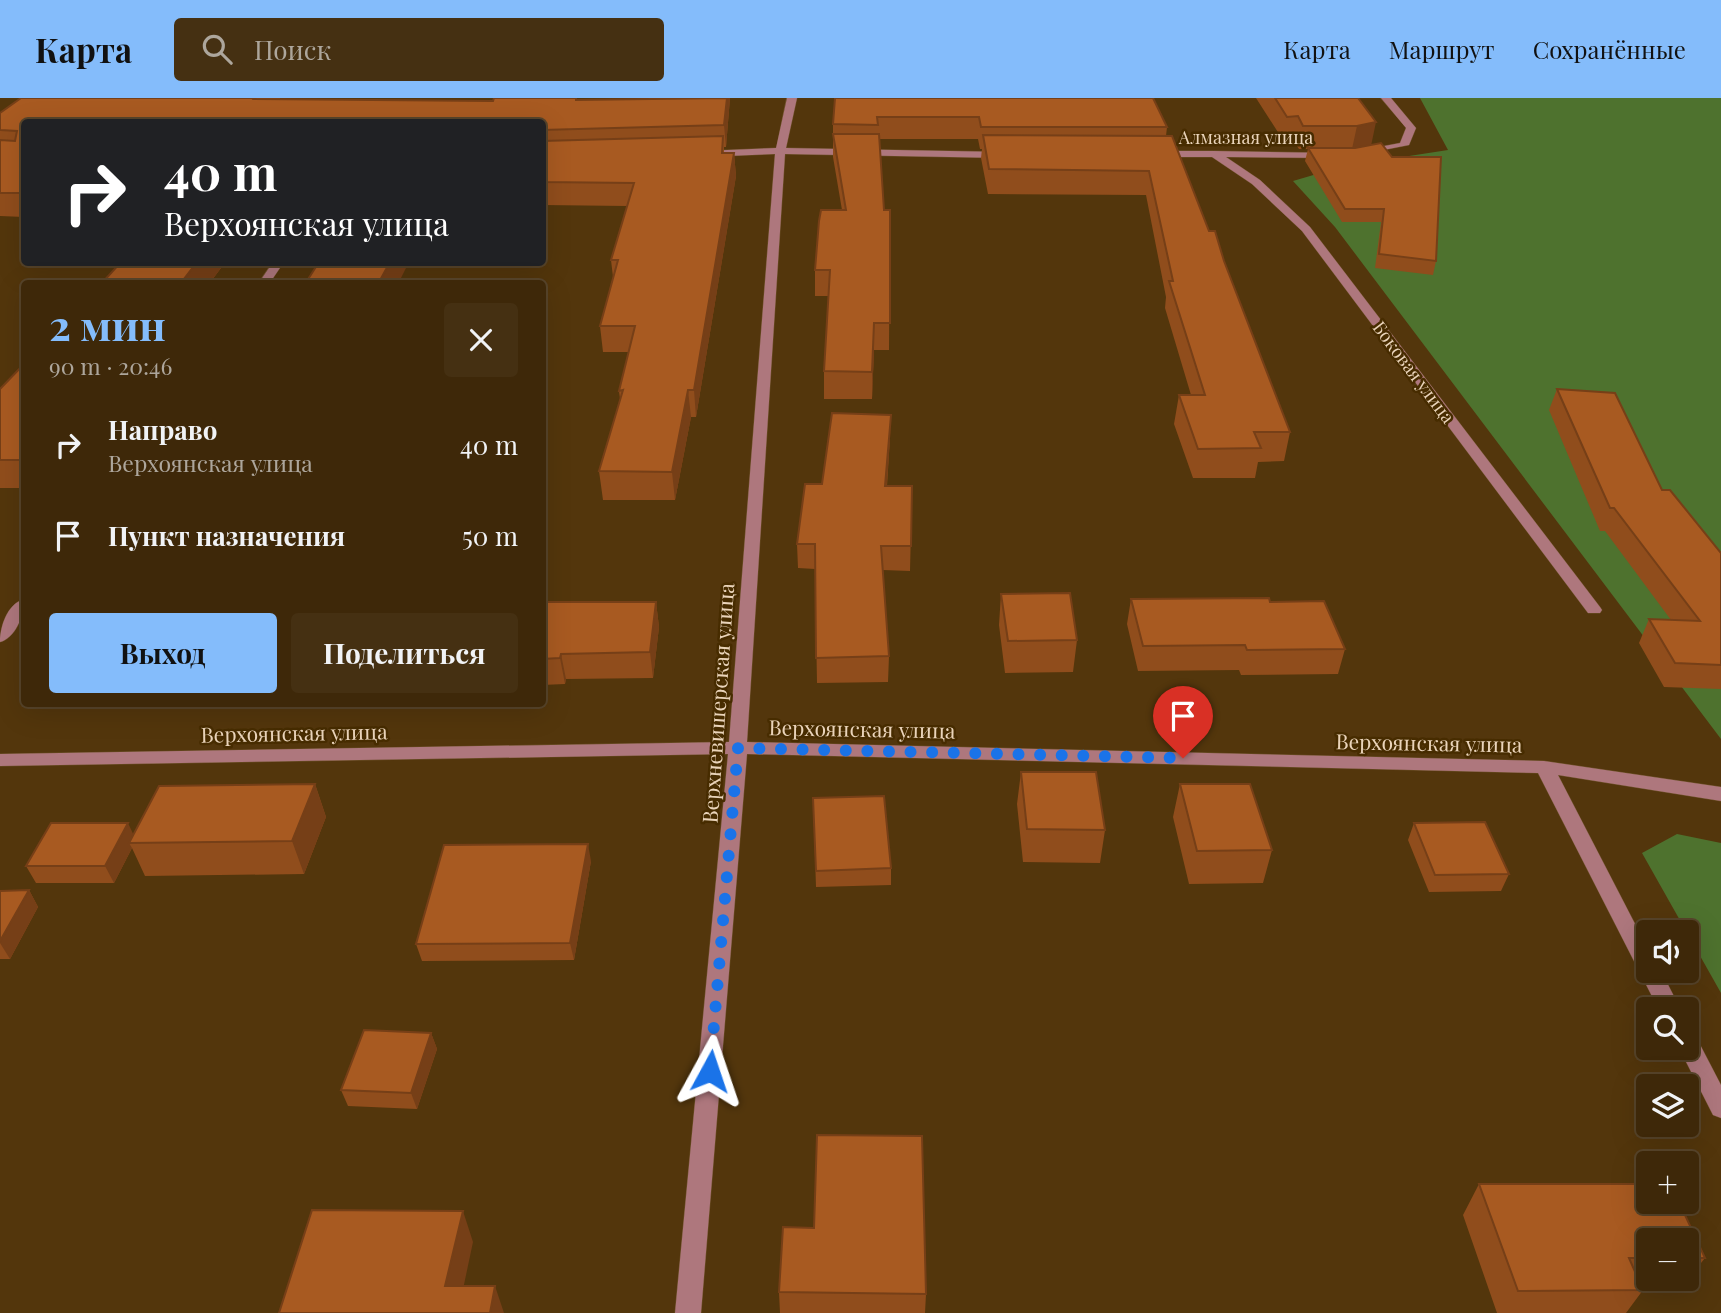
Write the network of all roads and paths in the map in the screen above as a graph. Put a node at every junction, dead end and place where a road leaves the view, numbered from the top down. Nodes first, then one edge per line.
1 (792, 98) edge
2 (1386, 98) edge
3 (780, 151) junction
4 (687, 154) edge
5 (1214, 154) junction
6 (1020, 155) edge
7 (1145, 155) edge
8 (1339, 155) edge
9 (1352, 155) edge
10 (21, 608) edge
11 (1594, 610) dead end
12 (0, 636) edge
13 (738, 748) junction
14 (0, 760) edge
15 (1544, 767) junction
16 (1721, 794) edge
17 (1636, 945) edge
18 (1696, 1060) edge
19 (1721, 1108) edge
20 (688, 1313) edge

1 - 3 street, Верхневишерская улица
2 - 9 street
3 - 4 street
3 - 6 street
3 - 13 street, Верхневишерская улица
5 - 7 street, Алмазная улица
5 - 8 street, Алмазная улица
5 - 11 street, Боковая улица
10 - 12 street
13 - 14 street, Верхоянская улица
13 - 15 street, Верхоянская улица
13 - 20 street, Верхневишерская улица
15 - 16 street, Верхоянская улица
15 - 17 street
18 - 19 street

